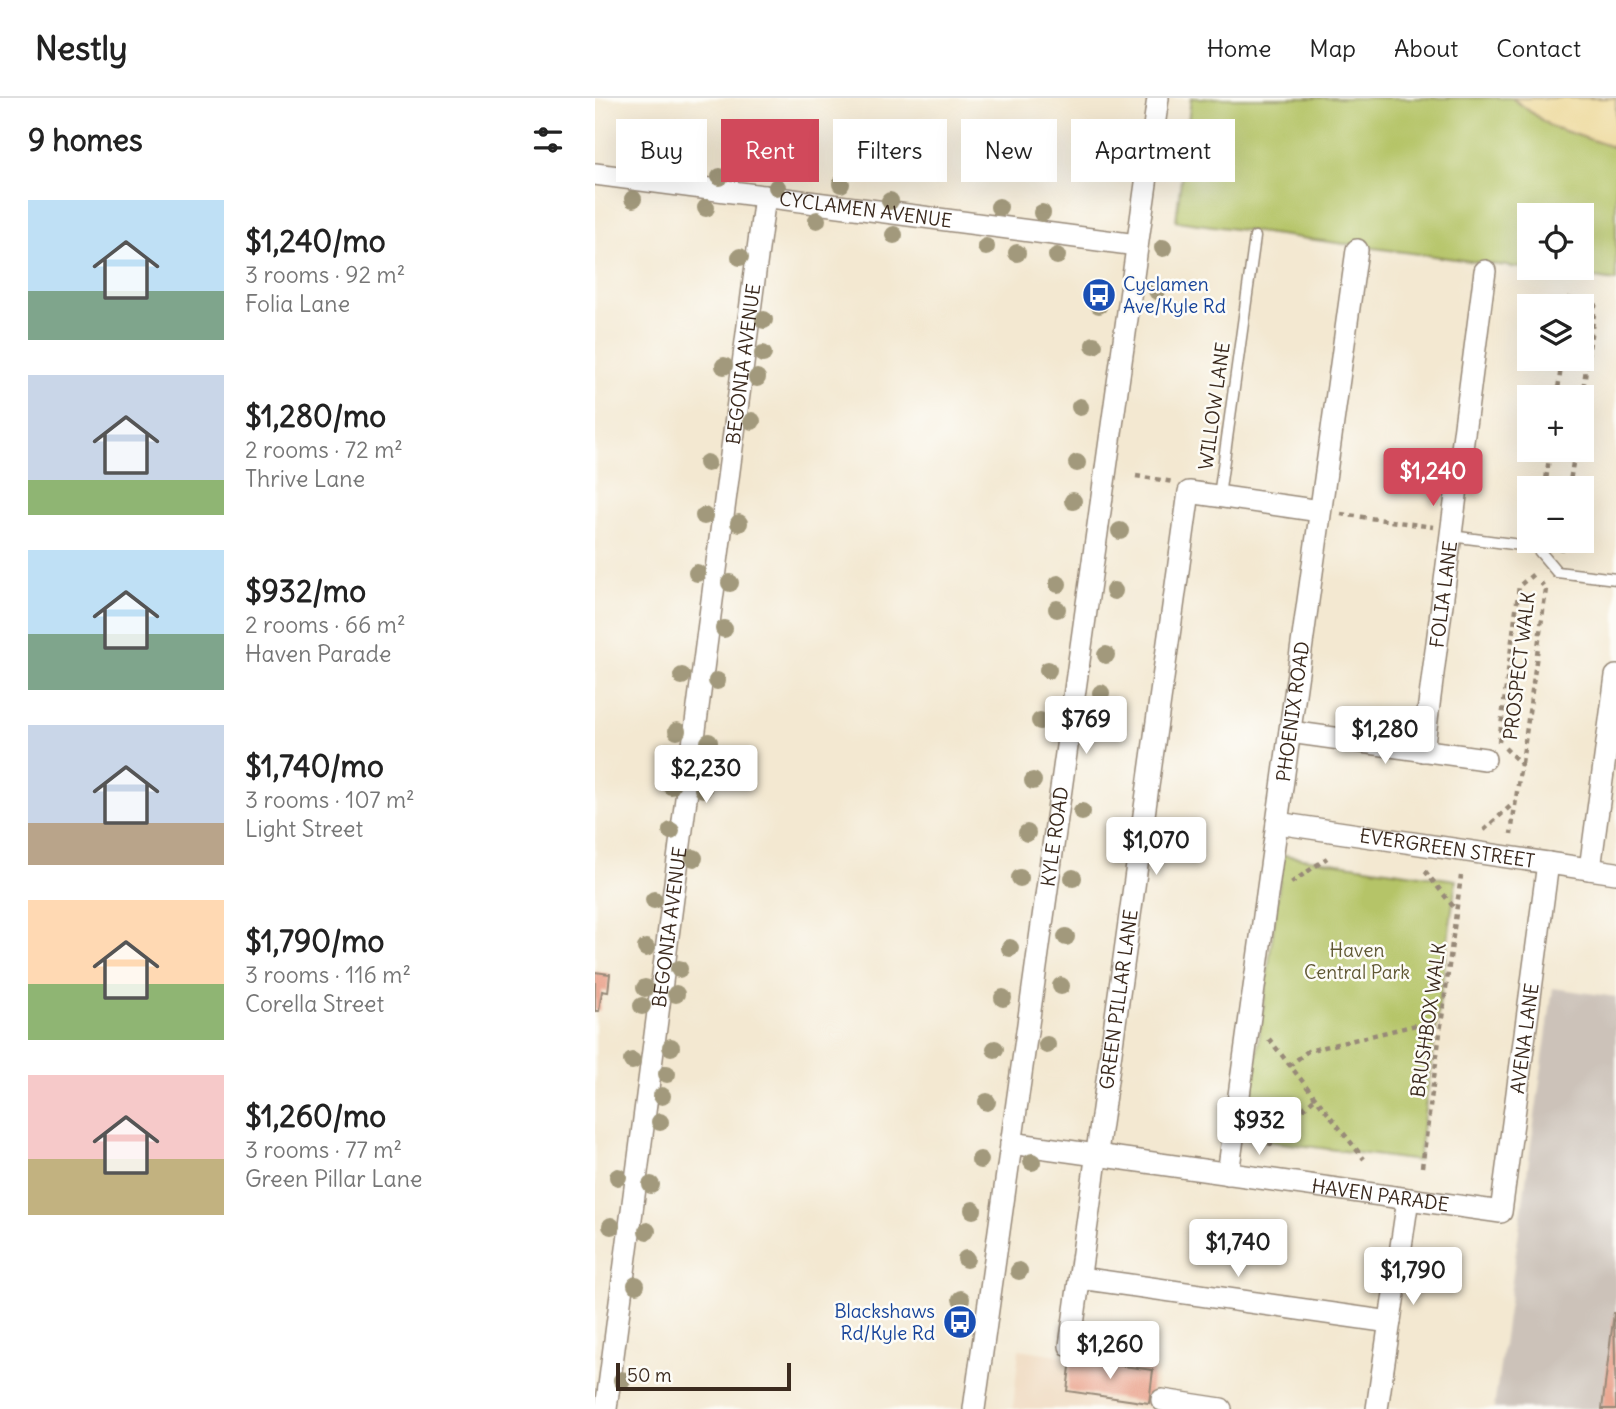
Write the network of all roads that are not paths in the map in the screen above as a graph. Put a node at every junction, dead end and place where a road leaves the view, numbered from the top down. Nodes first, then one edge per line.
1 (1158, 98) edge
2 (595, 174) edge
3 (765, 196) junction
4 (1255, 237) dead end
5 (1137, 245) junction
6 (1357, 250) dead end
7 (1485, 271) dead end
8 (1219, 496) junction
9 (1320, 512) junction
10 (1451, 533) junction
11 (1616, 579) edge
12 (1616, 676) edge
13 (1290, 732) junction
14 (1423, 751) junction
15 (1485, 759) dead end
16 (1277, 823) junction
17 (1548, 863) junction
18 (1590, 869) junction
19 (1616, 873) edge
20 (1011, 1143) junction
21 (1097, 1155) junction
22 (1228, 1174) junction
23 (1408, 1199) junction
24 (1501, 1212) joint
25 (1080, 1278) junction
26 (1390, 1322) junction
27 (1070, 1346) dead end
28 (1161, 1400) dead end
29 (606, 1409) edge
30 (974, 1409) edge
31 (1221, 1409) edge
32 (1377, 1409) edge

1 - 5 street, KYLE ROAD
2 - 3 street, CYCLAMEN AVENUE
3 - 5 street, CYCLAMEN AVENUE
3 - 29 street, BEGONIA AVENUE
4 - 8 lane, WILLOW LANE
5 - 20 street, KYLE ROAD
6 - 9 street, PHOENIX ROAD
7 - 10 street, FOLIA LANE
8 - 9 street
8 - 21 street, GREEN PILLAR LANE
9 - 13 street, PHOENIX ROAD
10 - 11 lane
10 - 14 street, FOLIA LANE
12 - 18 street
13 - 14 street
13 - 16 street, PHOENIX ROAD
14 - 15 street
16 - 17 street, EVERGREEN STREET
16 - 22 street, PHOENIX ROAD
17 - 18 street, EVERGREEN STREET
17 - 24 street, AVENA LANE
18 - 19 street, EVERGREEN STREET
20 - 21 street, HAVEN PARADE
20 - 30 street, KYLE ROAD
21 - 22 street, HAVEN PARADE
21 - 25 street, GREEN PILLAR LANE
22 - 23 street, HAVEN PARADE
23 - 24 street, HAVEN PARADE
23 - 26 street
25 - 26 street
25 - 27 street, GREEN PILLAR LANE
26 - 32 street
28 - 31 street

